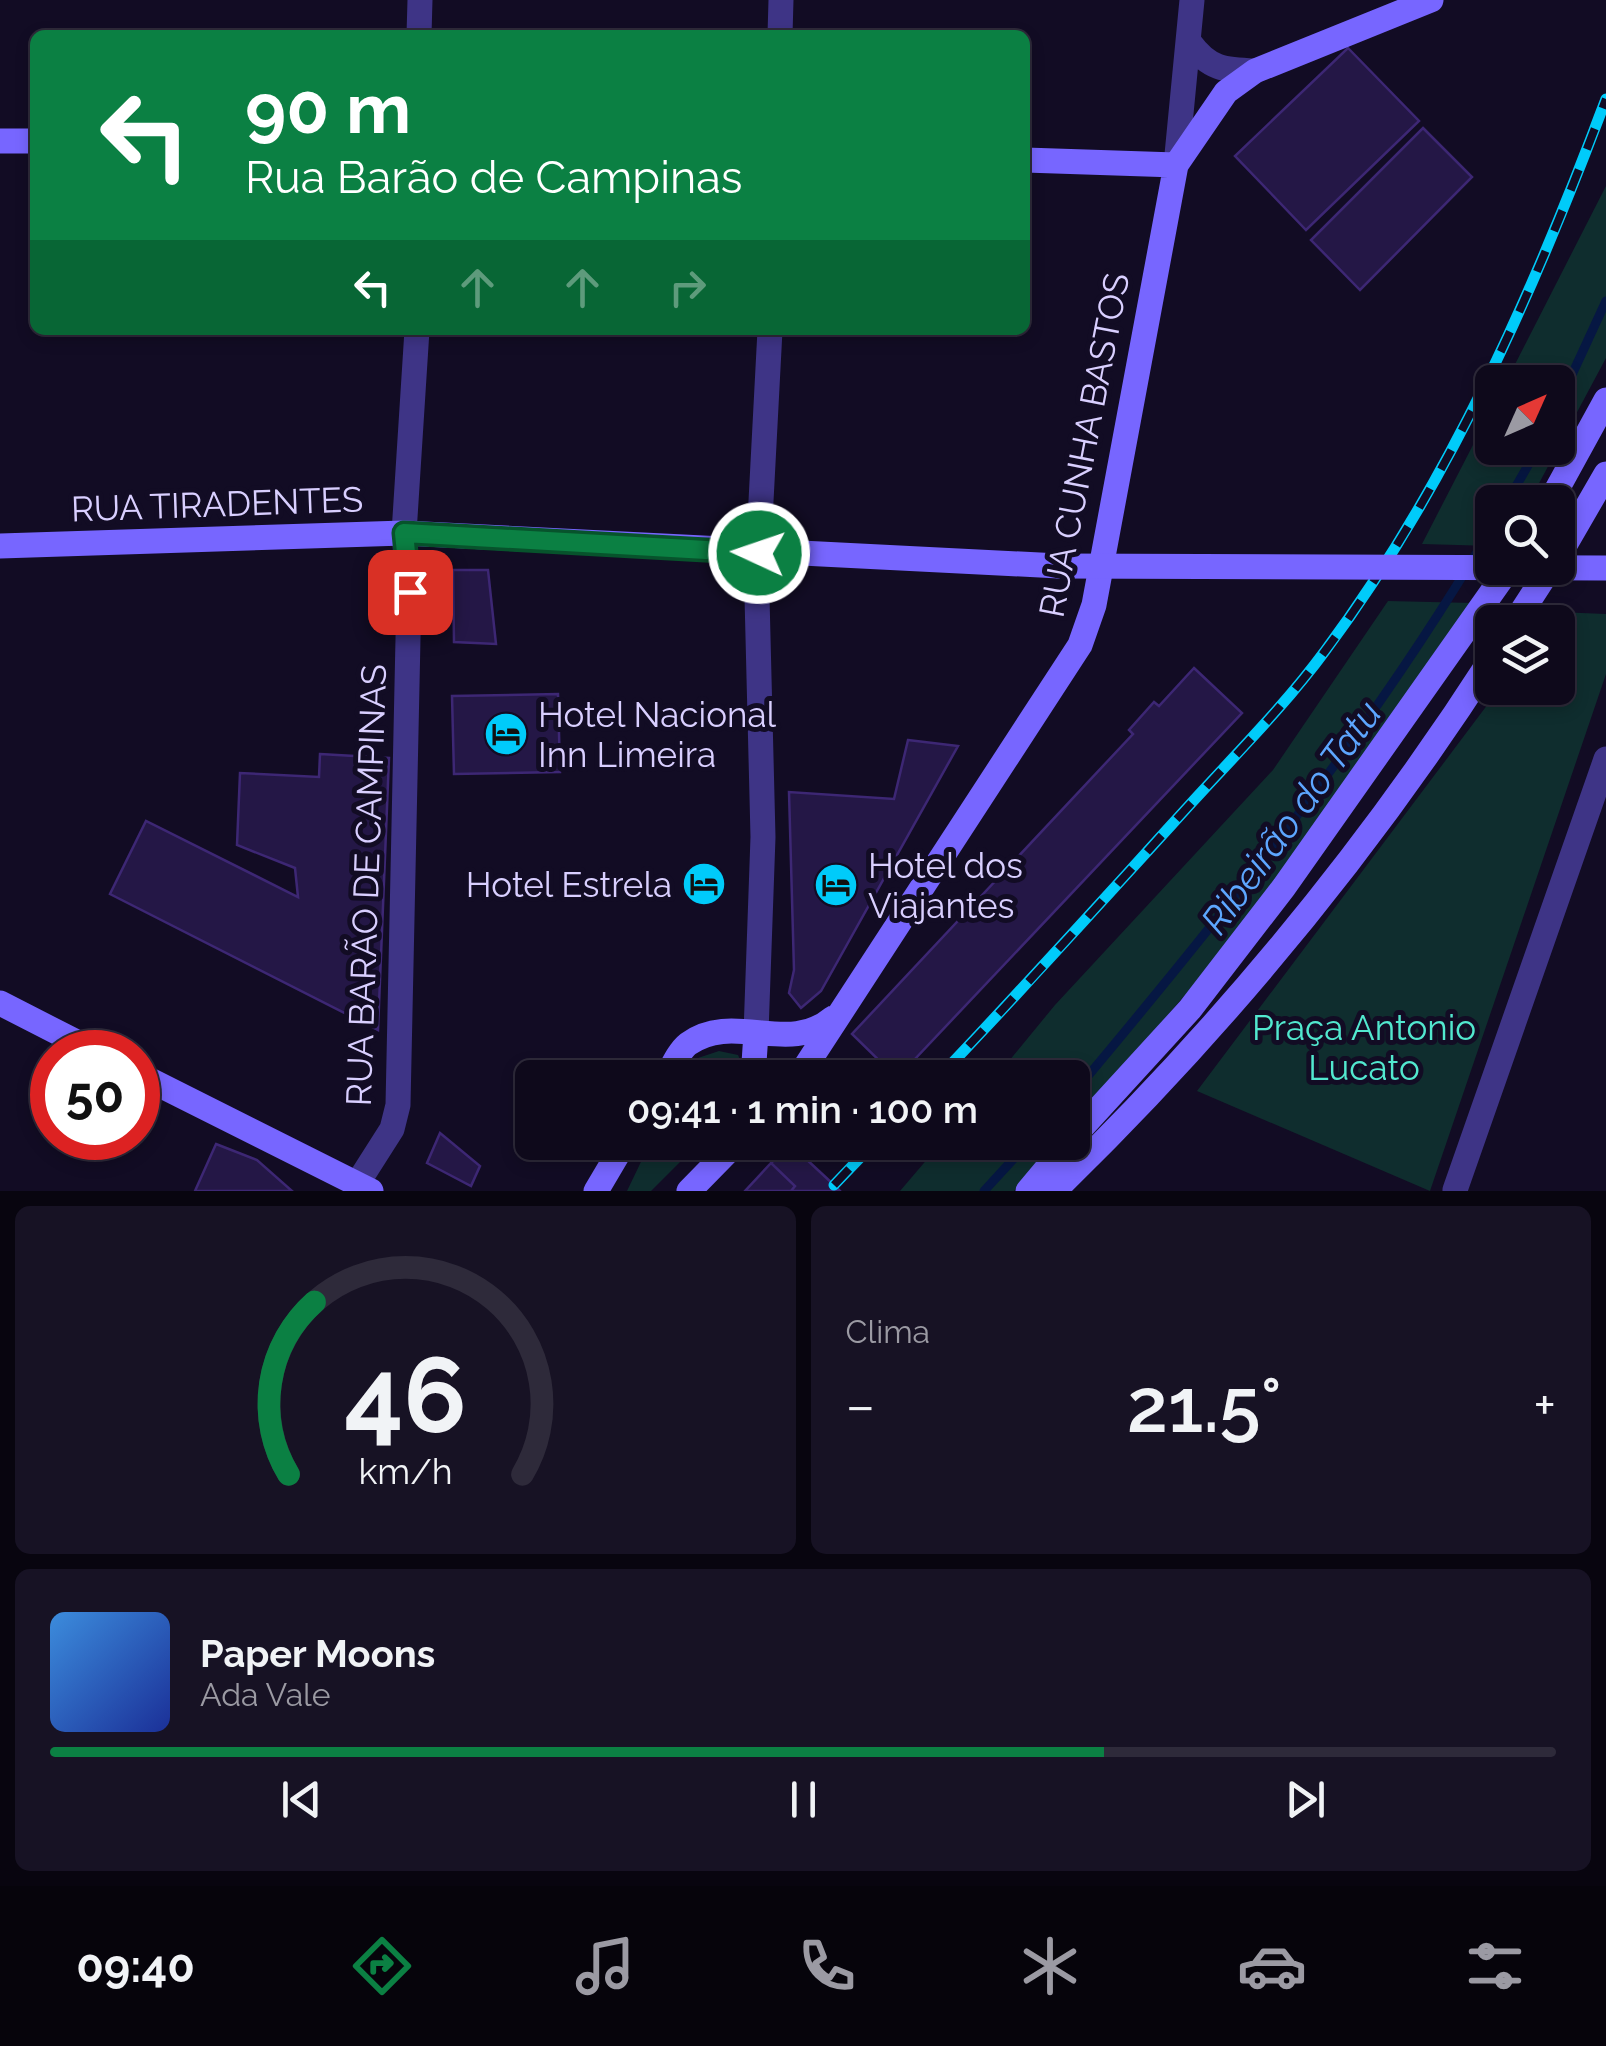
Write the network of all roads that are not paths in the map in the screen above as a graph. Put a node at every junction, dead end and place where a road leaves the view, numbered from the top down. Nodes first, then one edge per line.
1 (420, 0) edge
2 (780, 0) edge
3 (1192, 0) edge
4 (1431, 0) edge
5 (419, 30) edge
6 (780, 30) edge
7 (1190, 42) junction
8 (1255, 71) junction
9 (0, 141) edge
10 (30, 142) edge
11 (1030, 160) edge
12 (1176, 165) junction
13 (418, 335) edge
14 (770, 335) edge
15 (1606, 400) edge
16 (1606, 474) edge
17 (1559, 485) edge
18 (1575, 527) edge
19 (404, 533) junction
20 (0, 546) edge
21 (722, 551) junction
22 (796, 555) junction
23 (1606, 568) edge
24 (1497, 585) edge
25 (756, 597) junction
26 (1475, 682) edge
27 (1606, 758) edge
28 (0, 1003) edge
29 (837, 1014) junction
30 (53, 1030) edge
31 (756, 1033) junction
32 (677, 1060) edge
33 (754, 1060) edge
34 (809, 1060) edge
35 (160, 1085) edge
36 (1090, 1119) edge
37 (616, 1160) edge
38 (719, 1160) edge
39 (1054, 1160) edge
40 (601, 1188) edge
41 (361, 1189) edge
42 (1455, 1190) edge
43 (689, 1191) edge
44 (1028, 1191) edge
45 (1054, 1191) edge

1 - 5 street
2 - 6 street
3 - 7 street, RUA CUNHA BASTOS
4 - 8 main road
7 - 8 street
7 - 12 street, RUA CUNHA BASTOS
8 - 12 main road
9 - 10 main road
11 - 12 main road
12 - 29 main road, RUA CUNHA BASTOS
13 - 19 street, RUA BARÃO DE CAMPINAS
14 - 22 street
15 - 17 main road
16 - 18 main road
19 - 20 main road, RUA TIRADENTES
19 - 21 main road, RUA TIRADENTES
19 - 41 street, RUA BARÃO DE CAMPINAS
21 - 22 main road, RUA TIRADENTES
21 - 25 street
22 - 23 main road, RUA TIRADENTES, bridge
22 - 25 street
24 - 36 main road
25 - 31 street
26 - 45 main road
27 - 42 street
28 - 30 main road
29 - 31 main road
29 - 34 main road, RUA CUNHA BASTOS
31 - 32 main road
31 - 33 main road
35 - 41 main road
37 - 40 main road
38 - 43 main road
39 - 44 main road

